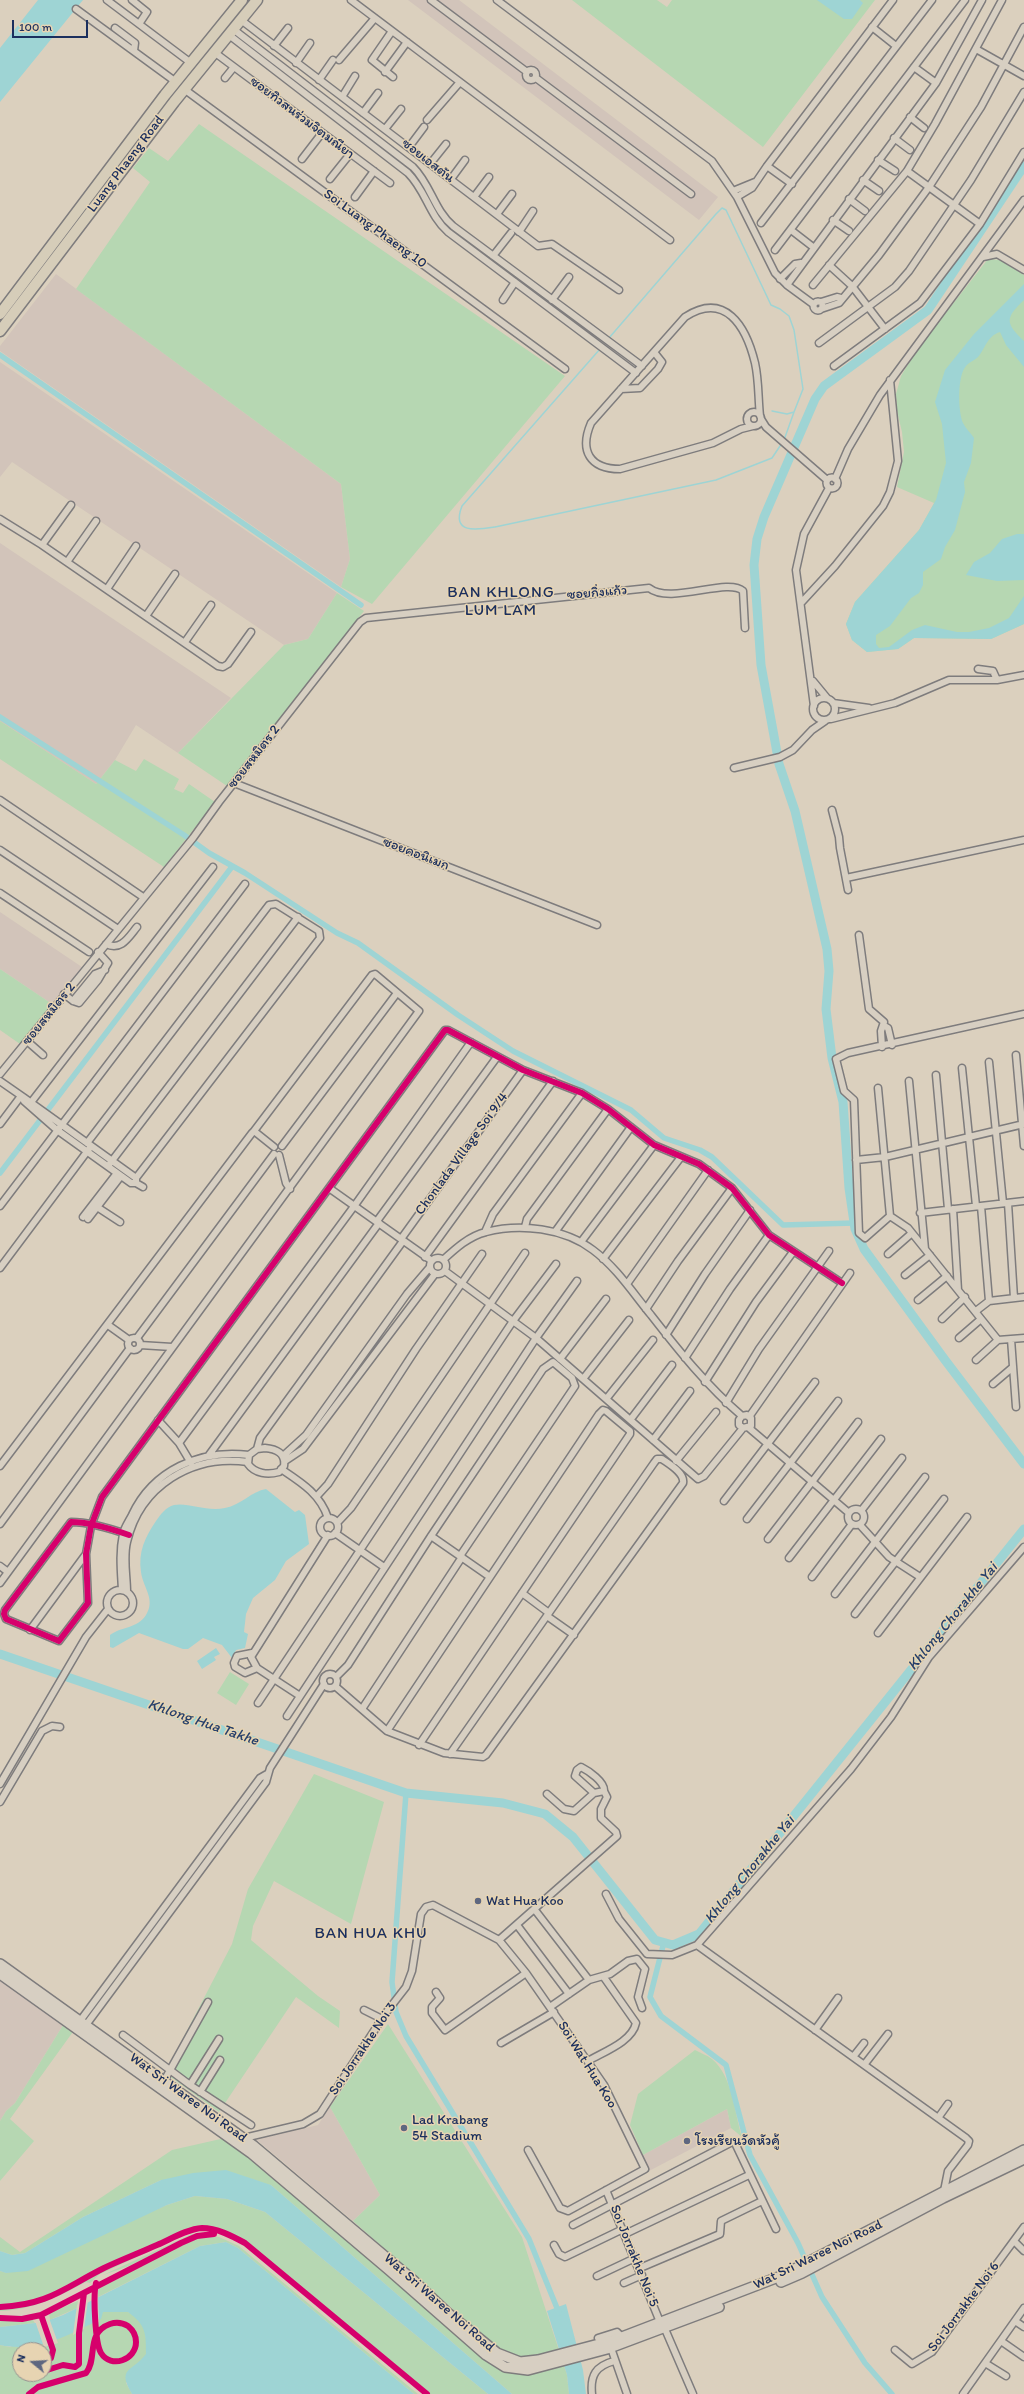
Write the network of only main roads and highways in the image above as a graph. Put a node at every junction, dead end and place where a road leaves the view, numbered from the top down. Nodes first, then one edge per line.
1 (242, 0) edge
2 (257, 0) edge
3 (165, 95) junction
4 (174, 102) junction
5 (0, 314) edge
6 (0, 331) edge
7 (0, 1964) edge
8 (0, 1974) edge
9 (1024, 2150) edge
10 (1024, 2159) edge
11 (945, 2194) junction
12 (799, 2271) junction
13 (662, 2326) junction
14 (605, 2345) junction
15 (539, 2364) junction

1 - 3 main road, Luang Phaeng Road
2 - 4 main road, Luang Phaeng Road
3 - 4 main road
3 - 5 main road, Luang Phaeng Road
4 - 6 main road, Luang Phaeng Road
7 - 15 main road, Wat Sri Waree Noi Road
8 - 15 main road, Wat Sri Waree Noi Road
9 - 11 main road, Wat Sri Waree Noi Road
10 - 11 main road, Wat Sri Waree Noi Road
11 - 12 main road, Wat Sri Waree Noi Road
11 - 12 main road, Wat Sri Waree Noi Road
12 - 13 main road, Wat Sri Waree Noi Road
13 - 14 main road, Wat Sri Waree Noi Road
13 - 14 main road, Wat Sri Waree Noi Road
14 - 15 main road, Wat Sri Waree Noi Road

